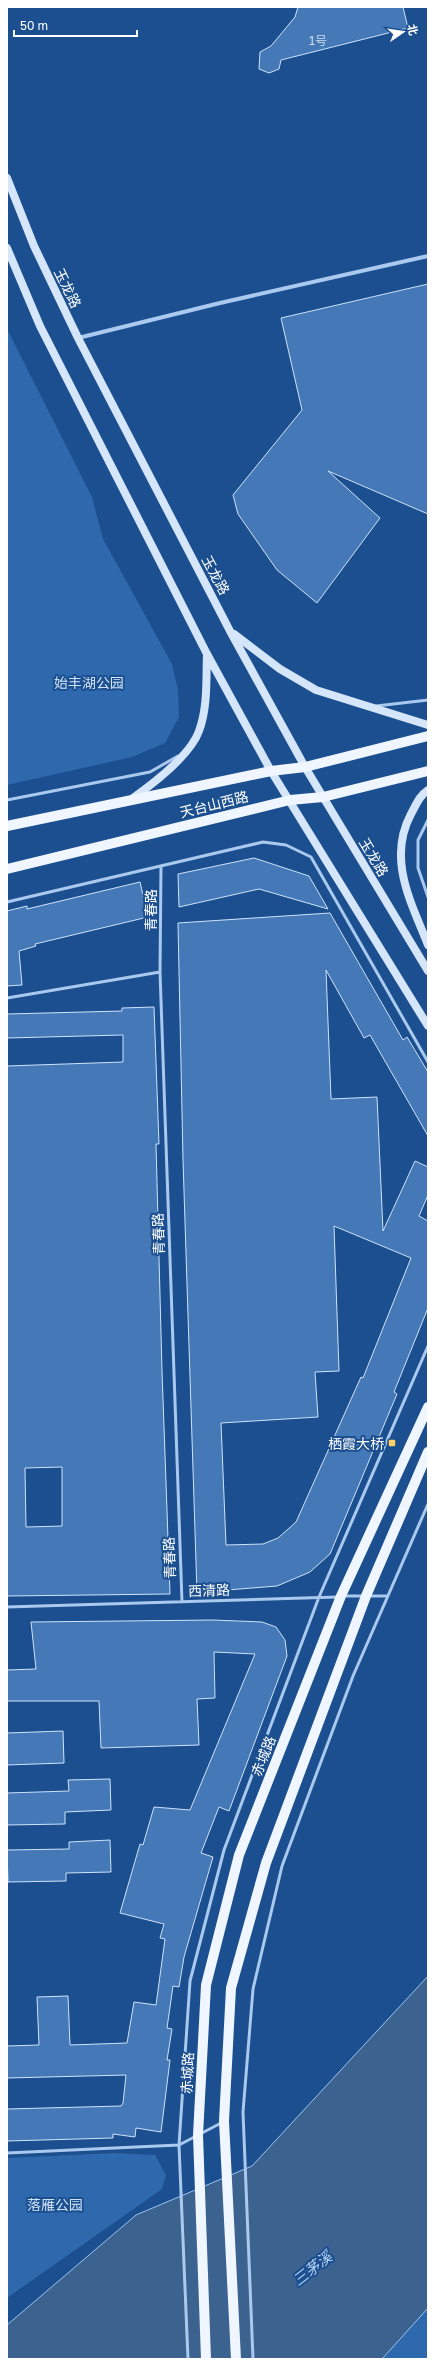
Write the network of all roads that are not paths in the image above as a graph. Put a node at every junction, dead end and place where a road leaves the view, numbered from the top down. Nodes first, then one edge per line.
1 (7, 178) edge
2 (7, 248) edge
3 (428, 256) edge
4 (78, 338) junction
5 (230, 631) junction
6 (207, 654) junction
7 (428, 700) edge
8 (370, 707) junction
9 (428, 725) edge
10 (428, 736) edge
11 (185, 752) junction
12 (305, 767) junction
13 (428, 770) edge
14 (270, 771) junction
15 (428, 790) edge
16 (323, 797) junction
17 (133, 798) junction
18 (7, 800) edge
19 (290, 800) junction
20 (428, 820) edge
21 (7, 826) edge
22 (161, 866) junction
23 (7, 869) edge
24 (428, 897) edge
25 (7, 902) edge
26 (428, 945) edge
27 (428, 971) edge
28 (160, 972) junction
29 (7, 998) edge
30 (428, 1026) edge
31 (428, 1062) edge
32 (428, 1346) edge
33 (428, 1407) edge
34 (428, 1452) edge
35 (428, 1504) edge
36 (341, 1596) junction
37 (366, 1596) junction
38 (388, 1596) junction
39 (319, 1597) junction
40 (182, 1602) junction
41 (7, 1607) edge
42 (224, 2121) junction
43 (198, 2135) junction
44 (179, 2145) junction
45 (7, 2153) edge
46 (188, 2359) edge
47 (206, 2359) edge
48 (236, 2359) edge
49 (253, 2359) edge

1 - 4 main road, 玉龙路
2 - 6 main road
3 - 4 street
4 - 5 main road, 玉龙路
5 - 8 main road
5 - 12 main road, 玉龙路
6 - 11 main road
6 - 14 main road
7 - 8 lane
8 - 9 main road
10 - 12 main road, 天台山西路
11 - 17 main road
11 - 18 lane
12 - 14 main road, 天台山西路
12 - 16 main road, 玉龙路
13 - 16 main road, 天台山西路
14 - 17 main road, 天台山西路
14 - 19 main road
15 - 26 main road
16 - 19 main road, 天台山西路
16 - 27 main road, 玉龙路
17 - 21 main road, 天台山西路
19 - 23 main road, 天台山西路
19 - 30 main road
20 - 24 lane
22 - 25 lane
22 - 28 lane, 青春路
22 - 31 lane
28 - 29 lane
28 - 40 lane, 青春路
32 - 39 lane
33 - 36 main road, 赤城路
34 - 37 main road
35 - 38 lane
36 - 37 lane, 西清路
36 - 39 lane, 西清路
36 - 43 main road, 赤城路
37 - 38 lane, 西清路
37 - 42 main road
38 - 49 lane
39 - 40 lane, 西清路
39 - 44 lane
40 - 41 lane, 西清路
42 - 43 lane
42 - 48 main road
43 - 44 lane
43 - 47 main road, 赤城路
44 - 45 lane
44 - 46 lane

